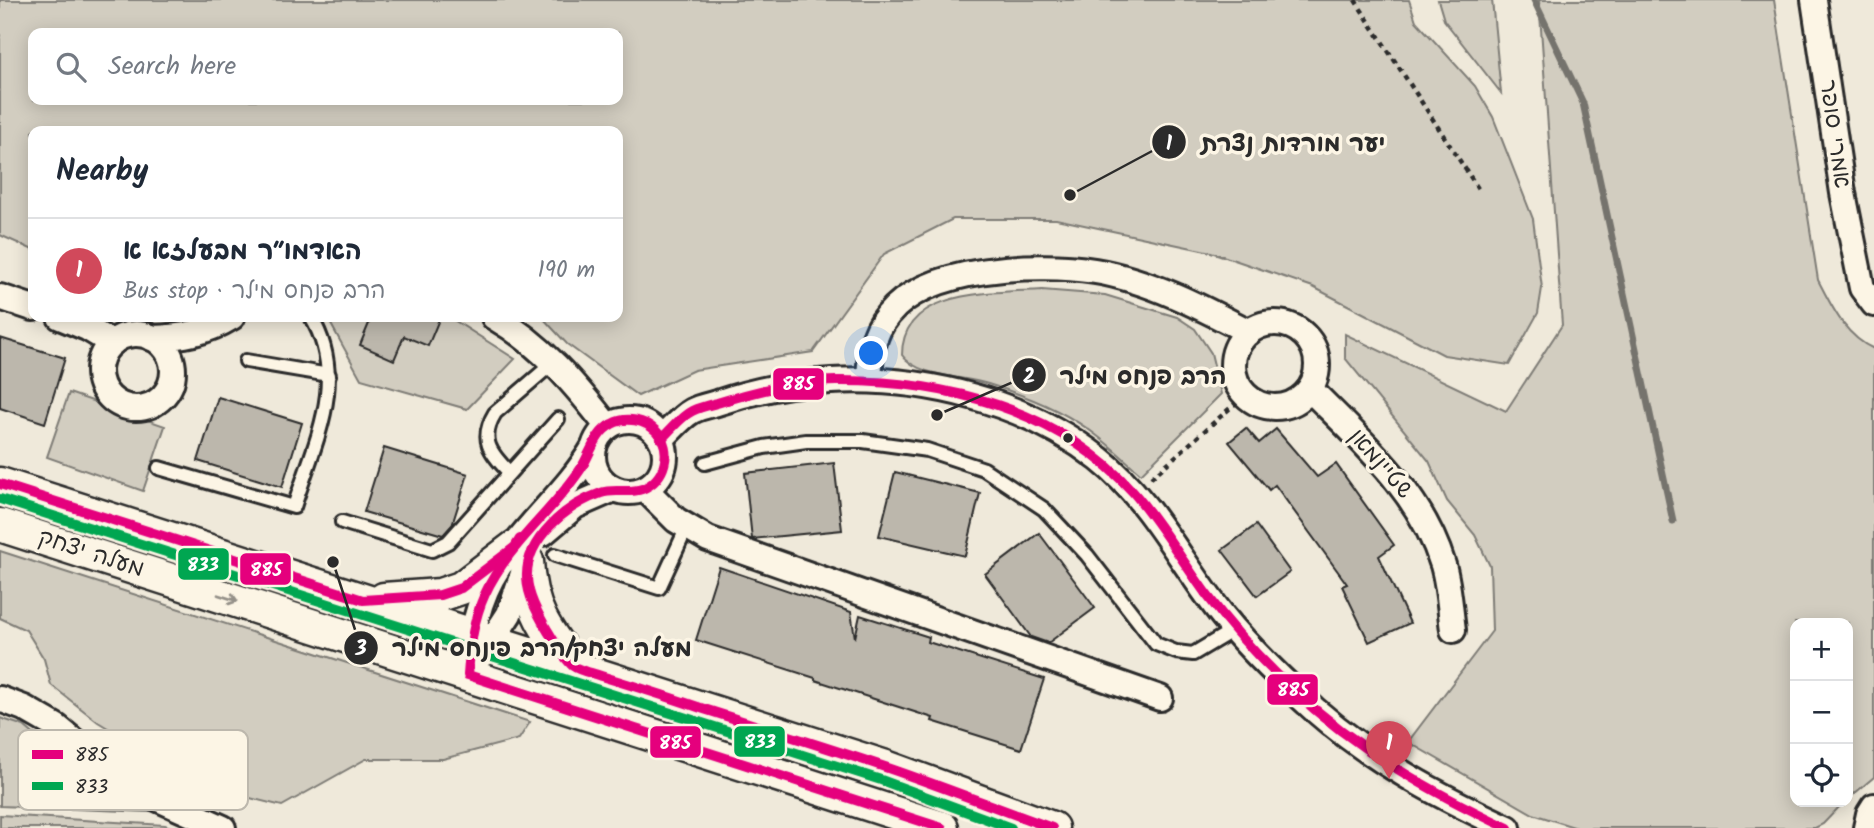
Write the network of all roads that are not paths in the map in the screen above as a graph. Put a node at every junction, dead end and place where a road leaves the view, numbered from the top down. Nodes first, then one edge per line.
1 (1814, 0) edge
2 (0, 297) edge
3 (1874, 304) edge
4 (28, 306) edge
5 (74, 322) edge
6 (222, 322) edge
7 (224, 322) edge
8 (314, 322) edge
9 (504, 322) edge
10 (1249, 332) junction
11 (152, 338) junction
12 (112, 343) junction
13 (246, 361) dead end
14 (554, 362) junction
15 (329, 375) junction
16 (173, 378) junction
17 (869, 380) junction
18 (1310, 389) junction
19 (558, 419) dead end
20 (601, 437) junction
21 (661, 439) junction
22 (705, 463) dead end
23 (159, 468) dead end
24 (509, 472) junction
25 (0, 484) edge
26 (614, 489) junction
27 (645, 489) junction
28 (342, 522) dead end
29 (0, 525) edge
30 (687, 527) junction
31 (532, 554) junction
32 (363, 600) junction
33 (1235, 629) junction
34 (1452, 630) dead end
35 (482, 637) junction
36 (574, 667) junction
37 (468, 674) junction
38 (1160, 698) dead end
39 (0, 699) edge
40 (61, 730) edge
41 (1874, 806) edge
42 (183, 810) edge
43 (223, 828) edge
44 (942, 828) edge
45 (1052, 828) edge
46 (1508, 828) edge
47 (1866, 828) edge

1 - 3 street, אמרי סופר
2 - 4 street
5 - 12 street
6 - 11 street
7 - 16 street
8 - 15 lane
9 - 14 street
10 - 17 street
10 - 18 street
10 - 18 street
11 - 12 street
11 - 16 street
12 - 16 street
13 - 15 lane
14 - 20 street
14 - 24 lane
15 - 23 lane
17 - 21 street
17 - 33 street
18 - 34 street, שטיינמאן
19 - 24 lane
20 - 21 street
20 - 26 street
20 - 31 street
21 - 27 street
22 - 33 lane
24 - 28 lane
25 - 32 street, מעלה יצחק
26 - 27 street
26 - 31 street
27 - 30 street
29 -> 37 street, מעלה יצחק
30 - 31 lane
30 - 38 street
31 - 32 street
31 - 35 street
31 - 36 street
32 - 35 street, מעלה יצחק
33 - 46 street
35 - 36 street, מעלה יצחק
35 - 37 street
36 - 45 street, מעלה יצחק
37 - 44 street, מעלה יצחק
39 - 40 street
41 - 47 street
42 - 43 street

